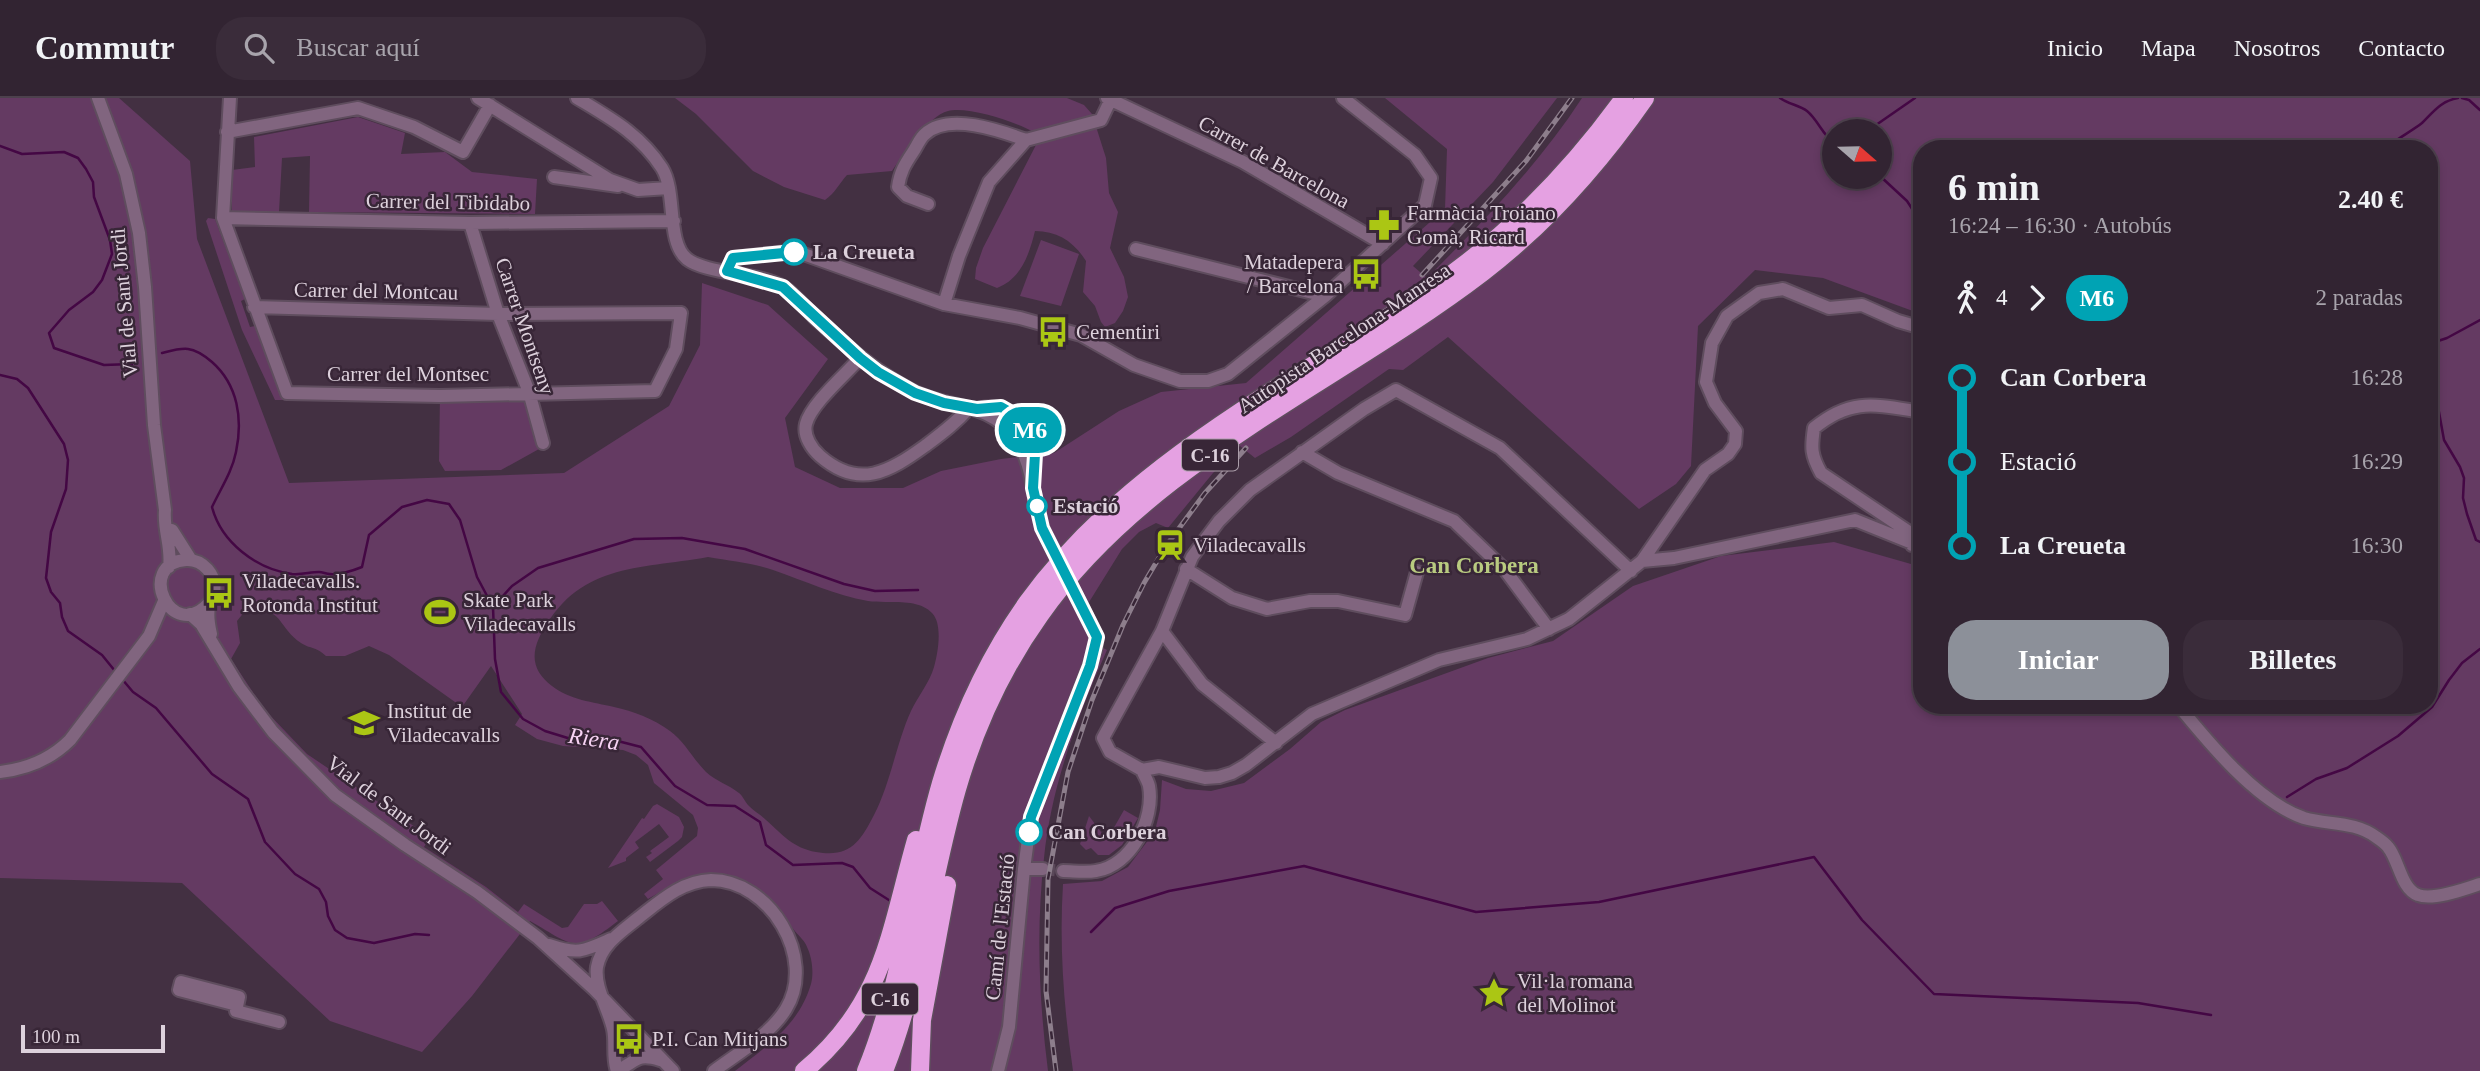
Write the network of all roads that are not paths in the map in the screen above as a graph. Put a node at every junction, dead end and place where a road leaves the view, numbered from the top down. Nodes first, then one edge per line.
1 (98, 98) edge
2 (230, 98) edge
3 (478, 98) edge
4 (577, 98) edge
5 (1343, 98) edge
6 (1625, 98) edge
7 (1646, 98) edge
8 (1109, 99) edge
9 (490, 105) junction
10 (227, 132) junction
11 (1026, 140) junction
12 (555, 177) dead end
13 (621, 184) junction
14 (669, 188) junction
15 (928, 204) dead end
16 (223, 218) junction
17 (674, 221) junction
18 (470, 223) junction
19 (1383, 244) junction
20 (1136, 249) dead end
21 (727, 271) junction
22 (1325, 296) junction
23 (944, 304) junction
24 (254, 307) junction
25 (498, 314) junction
26 (1913, 325) edge
27 (860, 358) junction
28 (655, 391) joint
29 (528, 392) junction
30 (973, 408) junction
31 (1913, 411) edge
32 (543, 443) dead end
33 (1302, 452) junction
34 (164, 510) junction
35 (1913, 536) edge
36 (1913, 544) edge
37 (1093, 552) junction
38 (1054, 553) dead end
39 (191, 560) junction
40 (1642, 561) junction
41 (169, 567) junction
42 (1186, 569) junction
43 (1631, 571) junction
44 (1417, 572) dead end
45 (1074, 593) dead end
46 (164, 601) junction
47 (209, 603) junction
48 (184, 613) junction
49 (155, 626) junction
50 (1549, 629) junction
51 (1162, 631) junction
52 (210, 638) junction
53 (967, 709) junction
54 (2185, 714) edge
55 (1276, 743) junction
56 (1142, 771) junction
57 (0, 772) edge
58 (1024, 869) junction
59 (1043, 869) tunnel mouth
60 (1063, 871) tunnel mouth
61 (2480, 884) edge
62 (613, 939) junction
63 (545, 944) junction
64 (605, 1001) junction
65 (237, 1005) dead end
66 (279, 1022) dead end
67 (663, 1061) junction
68 (617, 1071) edge
69 (673, 1071) edge
70 (713, 1071) edge
71 (804, 1071) edge
72 (866, 1071) edge
73 (884, 1071) edge
74 (920, 1071) edge
75 (998, 1071) edge

1 - 34 street, Vial de Sant Jordi
2 - 10 street
3 - 9 street
4 - 14 street
5 - 19 street
6 - 53 highway, Autopista Barcelona-Manresa / C-16
7 - 37 highway, Autopista Barcelona-Manresa / C-16
8 - 11 street
8 - 19 street, Carrer de Barcelona
9 - 10 street
9 - 13 street
10 - 16 street
11 - 15 street
11 - 23 street
12 - 13 street
13 - 14 street
14 - 17 street
16 - 18 street, Carrer del Tibidabo
16 - 24 street
17 - 18 street, Carrer del Tibidabo
17 - 21 street
18 - 25 street, Carrer Montseny
19 - 22 street
20 - 22 street
21 - 23 street
21 - 27 street
22 - 23 street
24 - 25 street, Carrer del Montcau
24 - 29 street, Carrer del Montsec
25 - 28 street, Carrer del Montcau
25 - 29 street, Carrer Montseny
26 - 40 street
27 - 30 street
27 - 30 street
28 - 29 street, Carrer del Montsec
29 - 32 street, Carrer Montseny
30 - 38 street
31 - 35 street
33 - 42 street
33 - 43 street
33 - 50 street
34 - 39 street
34 - 41 street
36 - 40 street
37 - 73 highway, Autopista Barcelona-Manresa / C-16
37 - 74 highway
39 - 41 street
39 - 47 street
40 - 43 street
41 - 46 street
42 - 44 street
42 - 51 street
43 - 50 street
45 - 58 street, Camí de l'Estació
46 - 48 street
46 - 49 street
47 - 48 street
47 - 52 street
48 - 49 street
48 - 52 street, Vial de Sant Jordi
49 - 57 street
50 - 55 street
51 - 55 street
51 - 56 street
52 - 63 street, Vial de Sant Jordi
53 - 71 highway
53 - 72 highway, Autopista Barcelona-Manresa / C-16
54 - 61 street
55 - 56 street
56 - 60 street
58 - 59 street
58 - 75 street, Camí de l'Estació
62 - 63 street
62 - 64 street
62 - 70 street
63 - 64 street, Vial de Sant Jordi
64 - 67 street, Vial de Sant Jordi
64 - 68 street
65 - 66 street
67 - 68 street
67 - 69 street, Vial de Sant Jordi

